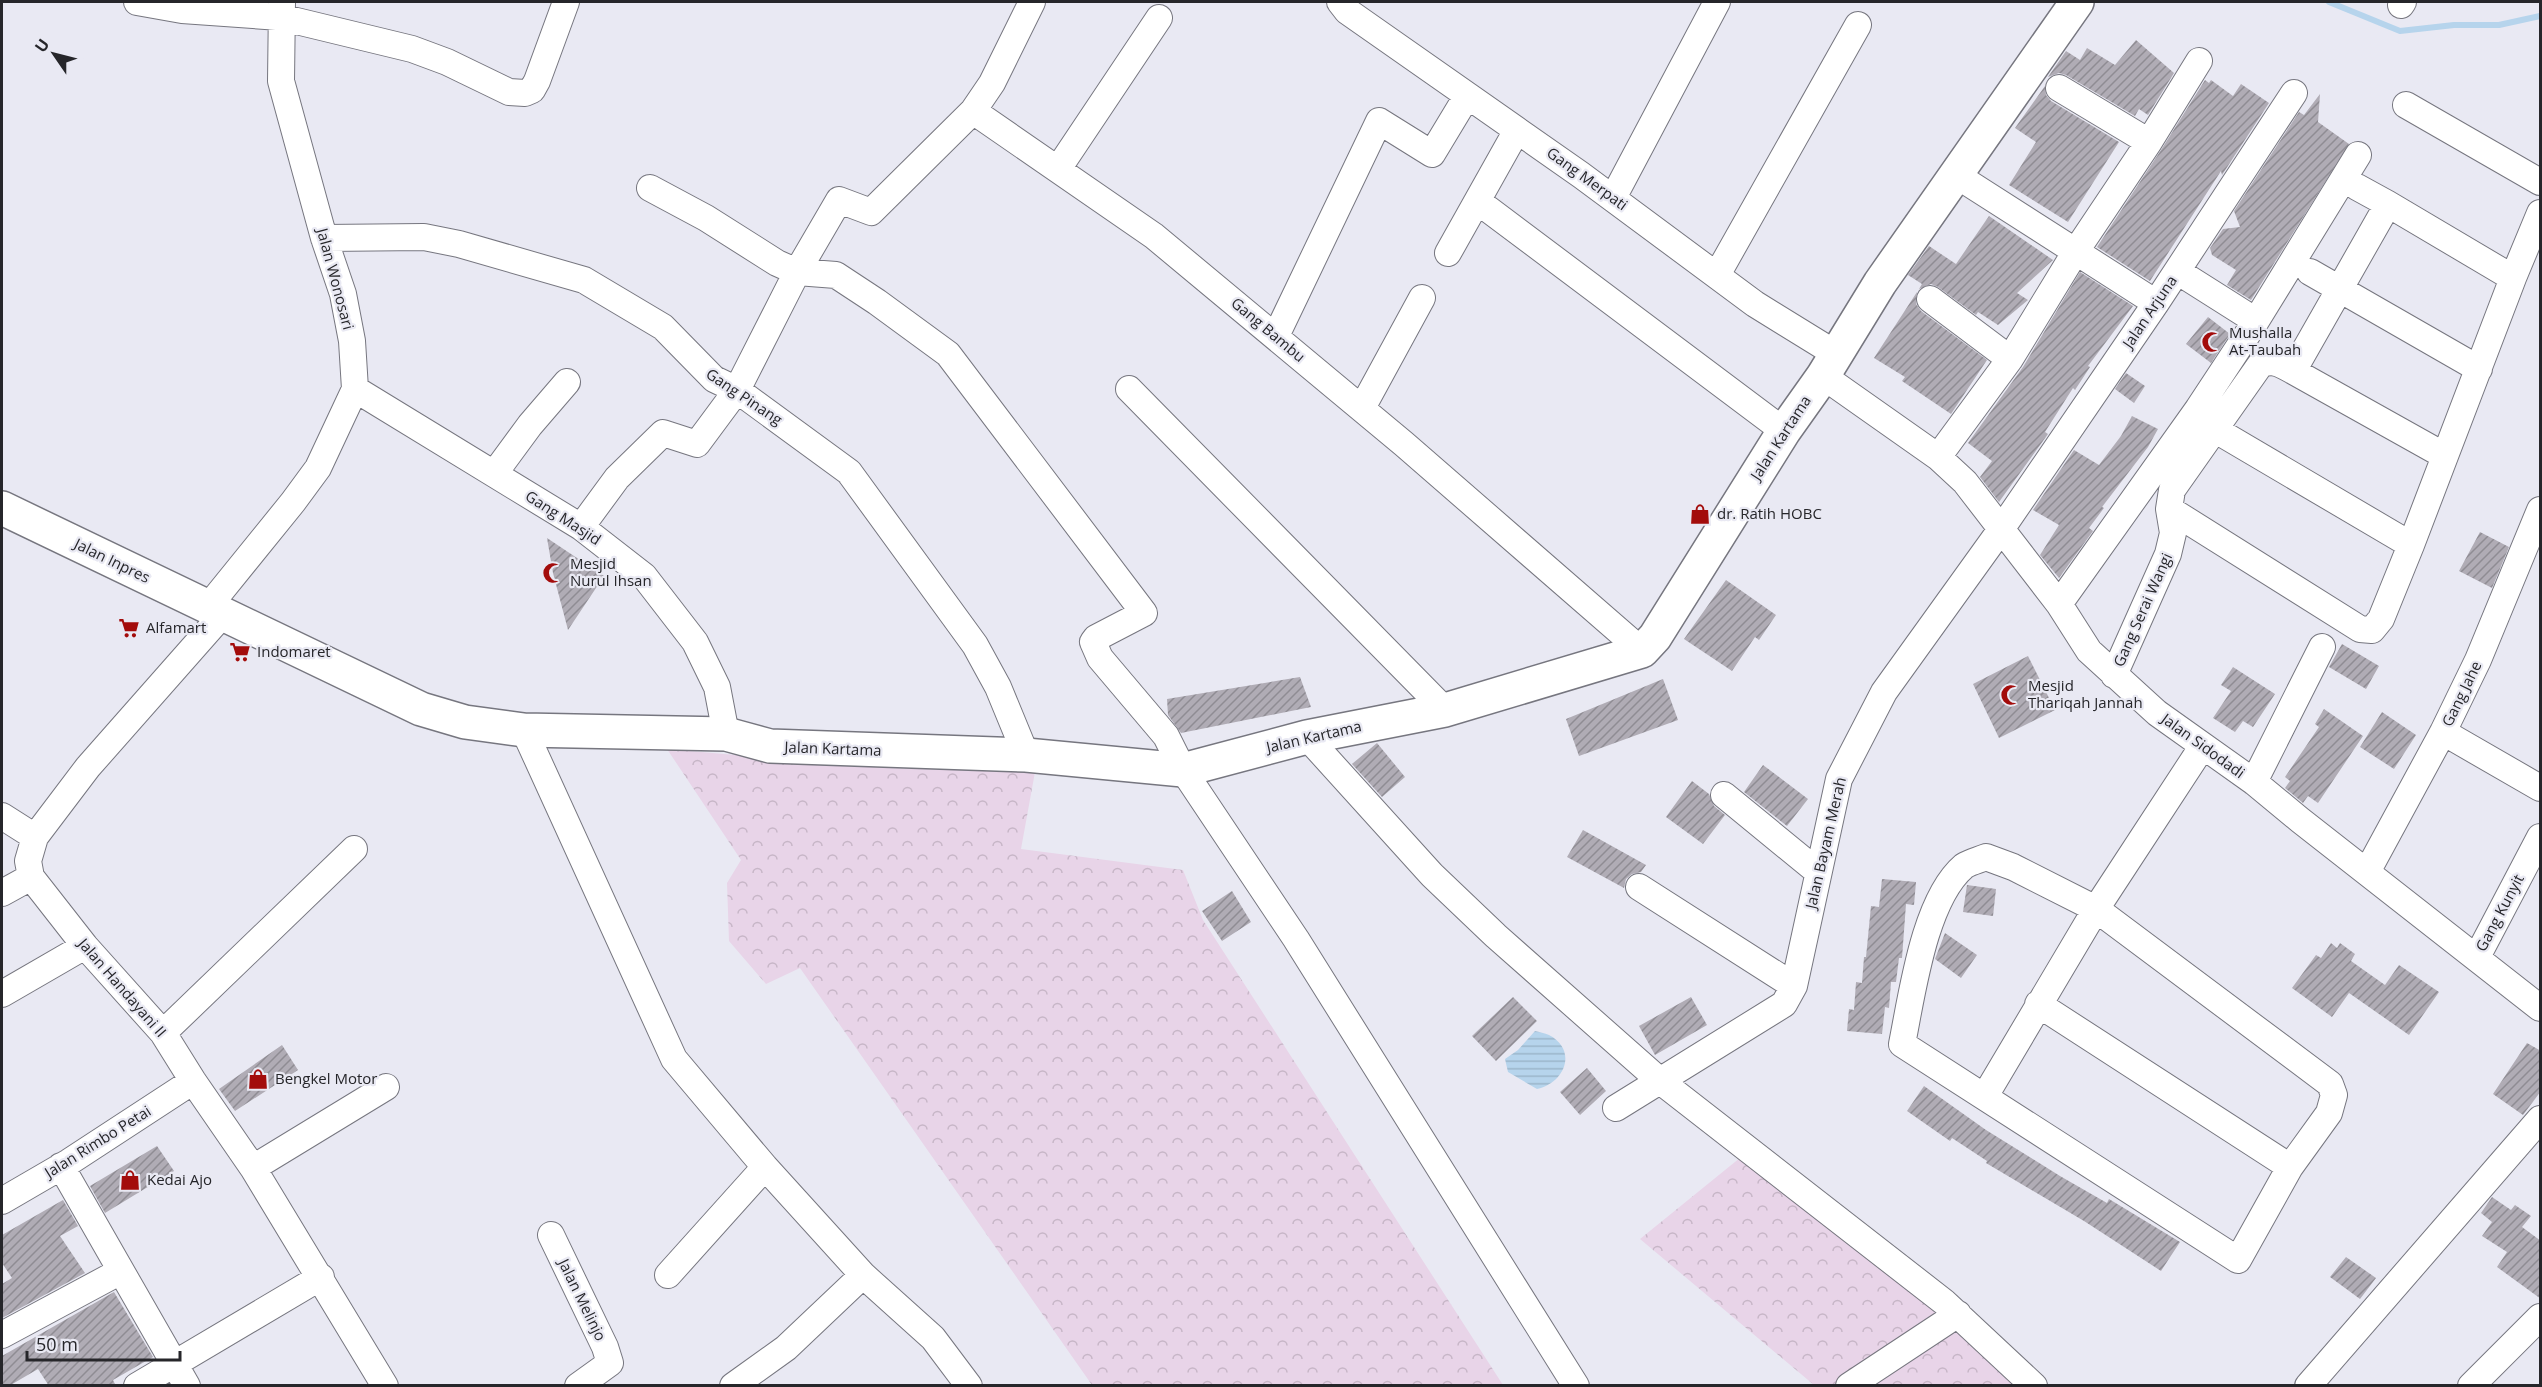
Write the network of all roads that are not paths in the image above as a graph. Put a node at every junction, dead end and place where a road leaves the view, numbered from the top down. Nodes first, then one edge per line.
1 (137, 2) edge
2 (566, 2) edge
3 (1032, 2) edge
4 (1340, 2) edge
5 (1717, 2) edge
6 (2077, 2) edge
7 (281, 9) edge
8 (1159, 18) dead end
9 (1858, 25) dead end
10 (2199, 61) dead end
11 (2059, 88) dead end
12 (2294, 93) dead end
13 (1467, 96) junction
14 (2406, 105) dead end
15 (973, 111) junction
16 (1517, 130) junction
17 (2149, 142) junction
18 (2358, 155) dead end
19 (1058, 169) junction
20 (1956, 175) junction
21 (2541, 182) edge
22 (2357, 186) dead end
23 (650, 189) dead end
24 (1613, 198) junction
25 (2388, 204) junction
26 (1488, 209) dead end
27 (2541, 213) edge
28 (324, 238) junction
29 (2076, 251) junction
30 (1448, 253) dead end
31 (2177, 271) junction
32 (797, 272) junction
33 (2310, 272) dead end
34 (1717, 274) junction
35 (2513, 278) junction
36 (2340, 290) junction
37 (1422, 298) dead end
38 (1930, 299) dead end
39 (2156, 303) junction
40 (2256, 321) junction
41 (1276, 336) junction
42 (2010, 359) junction
43 (1829, 365) junction
44 (2479, 369) junction
45 (2293, 371) junction
46 (567, 382) dead end
47 (356, 389) junction
48 (1129, 389) dead end
49 (737, 390) junction
50 (1362, 408) junction
51 (2214, 429) junction
52 (1784, 431) junction
53 (2445, 456) junction
54 (1938, 457) junction
55 (494, 474) junction
56 (2, 508) edge
57 (2169, 509) junction
58 (2541, 510) edge
59 (581, 527) junction
60 (2002, 528) junction
61 (2411, 545) junction
62 (2059, 604) junction
63 (215, 611) junction
64 (2322, 647) dead end
65 (1642, 651) junction
66 (2114, 675) junction
67 (1445, 710) junction
68 (524, 730) junction
69 (2443, 732) junction
70 (726, 734) junction
71 (1307, 737) junction
72 (2202, 747) junction
73 (1026, 755) junction
74 (1183, 770) junction
75 (2254, 782) junction
76 (2540, 788) edge
77 (1724, 795) dead end
78 (2, 816) edge
79 (35, 837) junction
80 (2541, 837) edge
81 (354, 849) dead end
82 (1818, 872) junction
83 (2367, 872) junction
84 (31, 876) junction
85 (1639, 887) dead end
86 (2, 893) edge
87 (2096, 909) junction
88 (85, 946) junction
89 (2477, 957) junction
90 (1794, 986) junction
91 (2, 994) edge
92 (2038, 1004) junction
93 (2541, 1008) edge
94 (163, 1033) junction
95 (1659, 1080) junction
96 (193, 1081) junction
97 (386, 1087) dead end
98 (1985, 1096) junction
99 (1616, 1108) dead end
100 (2541, 1119) edge
101 (61, 1166) junction
102 (765, 1167) junction
103 (2290, 1167) junction
104 (254, 1168) junction
105 (2, 1201) edge
106 (551, 1235) dead end
107 (121, 1271) junction
108 (668, 1275) dead end
109 (863, 1275) junction
110 (321, 1277) junction
111 (1958, 1314) junction
112 (2541, 1317) edge
113 (2, 1335) edge
114 (174, 1363) junction
115 (136, 1386) edge
116 (187, 1386) edge
117 (385, 1386) edge
118 (578, 1386) edge
119 (733, 1386) edge
120 (969, 1386) edge
121 (1576, 1386) edge
122 (1849, 1386) edge
123 (2034, 1386) edge
124 (2308, 1386) edge
125 (2471, 1386) edge

1 - 7 street
2 - 7 street
3 - 15 street
4 - 13 street, Gang Merpati
5 - 24 street
6 - 20 main road, Jalan Kartama
7 - 28 street, Jalan Wonosari
8 - 19 street
9 - 34 street
10 - 17 street
11 - 17 street
12 - 31 street, Jalan Arjuna
13 - 16 street, Gang Merpati
13 - 41 street
14 - 21 street
15 - 19 street, Gang Bambu
15 - 32 street
16 - 24 street, Gang Merpati
16 - 30 street
17 - 29 street
18 - 40 street
19 - 41 street, Gang Bambu
20 - 29 street
20 - 43 main road, Jalan Kartama
22 - 25 street
23 - 32 street
24 - 34 street, Gang Merpati
25 - 35 street
25 - 36 street
26 - 52 street
27 - 35 street
28 - 47 street, Jalan Wonosari
28 - 49 street, Gang Pinang
29 - 39 street
29 - 42 street
31 - 39 street, Jalan Arjuna
31 - 40 street
32 - 49 street
32 - 74 street
33 - 36 street
34 - 43 street, Gang Merpati
35 - 44 street
36 - 44 street
36 - 45 street
37 - 50 street
38 - 42 street
39 - 60 street, Jalan Arjuna
40 - 62 street
41 - 50 street, Gang Bambu
42 - 54 street
43 - 52 main road, Jalan Kartama
43 - 54 street, Jalan Sidodadi
44 - 53 street
45 - 51 street
45 - 53 street
46 - 55 street
47 - 55 street, Gang Masjid
47 - 63 street
48 - 67 street
49 - 59 street
49 - 73 street, Gang Pinang
50 - 65 street, Gang Bambu
51 - 57 street
51 - 61 street
52 - 65 main road, Jalan Kartama
53 - 61 street
54 - 60 street, Jalan Sidodadi
55 - 59 street, Gang Masjid
56 - 63 main road, Jalan Inpres
57 - 61 street
57 - 66 street, Gang Serai Wangi
58 - 69 street, Gang Jahe
59 - 70 street, Gang Masjid
60 - 62 street, Jalan Sidodadi
60 - 82 street, Jalan Bayam Merah
62 - 66 street, Jalan Sidodadi
63 - 68 main road, Jalan Kartama
63 - 79 street
64 - 75 street
65 - 67 main road, Jalan Kartama
66 - 72 street, Jalan Sidodadi
67 - 71 main road, Jalan Kartama
68 - 70 main road, Jalan Kartama
68 - 102 street
69 - 76 street
69 - 83 street, Gang Jahe
70 - 73 main road, Jalan Kartama
71 - 74 main road, Jalan Kartama
71 - 95 street
72 - 75 street, Jalan Sidodadi
72 - 87 street
73 - 74 main road, Jalan Kartama
74 - 121 street
75 - 83 street, Jalan Sidodadi
77 - 82 street
78 - 79 street
79 - 84 street
80 - 89 street, Gang Kunyit
81 - 94 street
82 - 90 street, Jalan Bayam Merah
83 - 89 street, Jalan Sidodadi
84 - 86 street
84 - 88 street, Jalan Handayani II
85 - 90 street
87 - 92 street
87 - 98 street
87 - 103 street
88 - 91 street
88 - 94 street, Jalan Handayani II
89 - 93 street, Jalan Sidodadi
90 - 95 street, Jalan Bayam Merah
92 - 98 street
92 - 103 street
94 - 96 street, Jalan Handayani II
95 - 99 street, Jalan Bayam Merah
95 - 111 street
96 - 101 street, Jalan Rimbo Petai
96 - 104 street, Jalan Handayani II
97 - 104 street
98 - 103 street
100 - 124 street
101 - 105 street, Jalan Rimbo Petai
101 - 107 street
102 - 108 street
102 - 109 street
104 - 110 street, Jalan Handayani II
106 - 118 street, Jalan Melinjo
107 - 113 street
107 - 114 street
109 - 119 street
109 - 120 street
110 - 114 street
110 - 117 street, Jalan Handayani II
111 - 122 street
111 - 123 street
112 - 125 street
114 - 115 street
114 - 116 street

